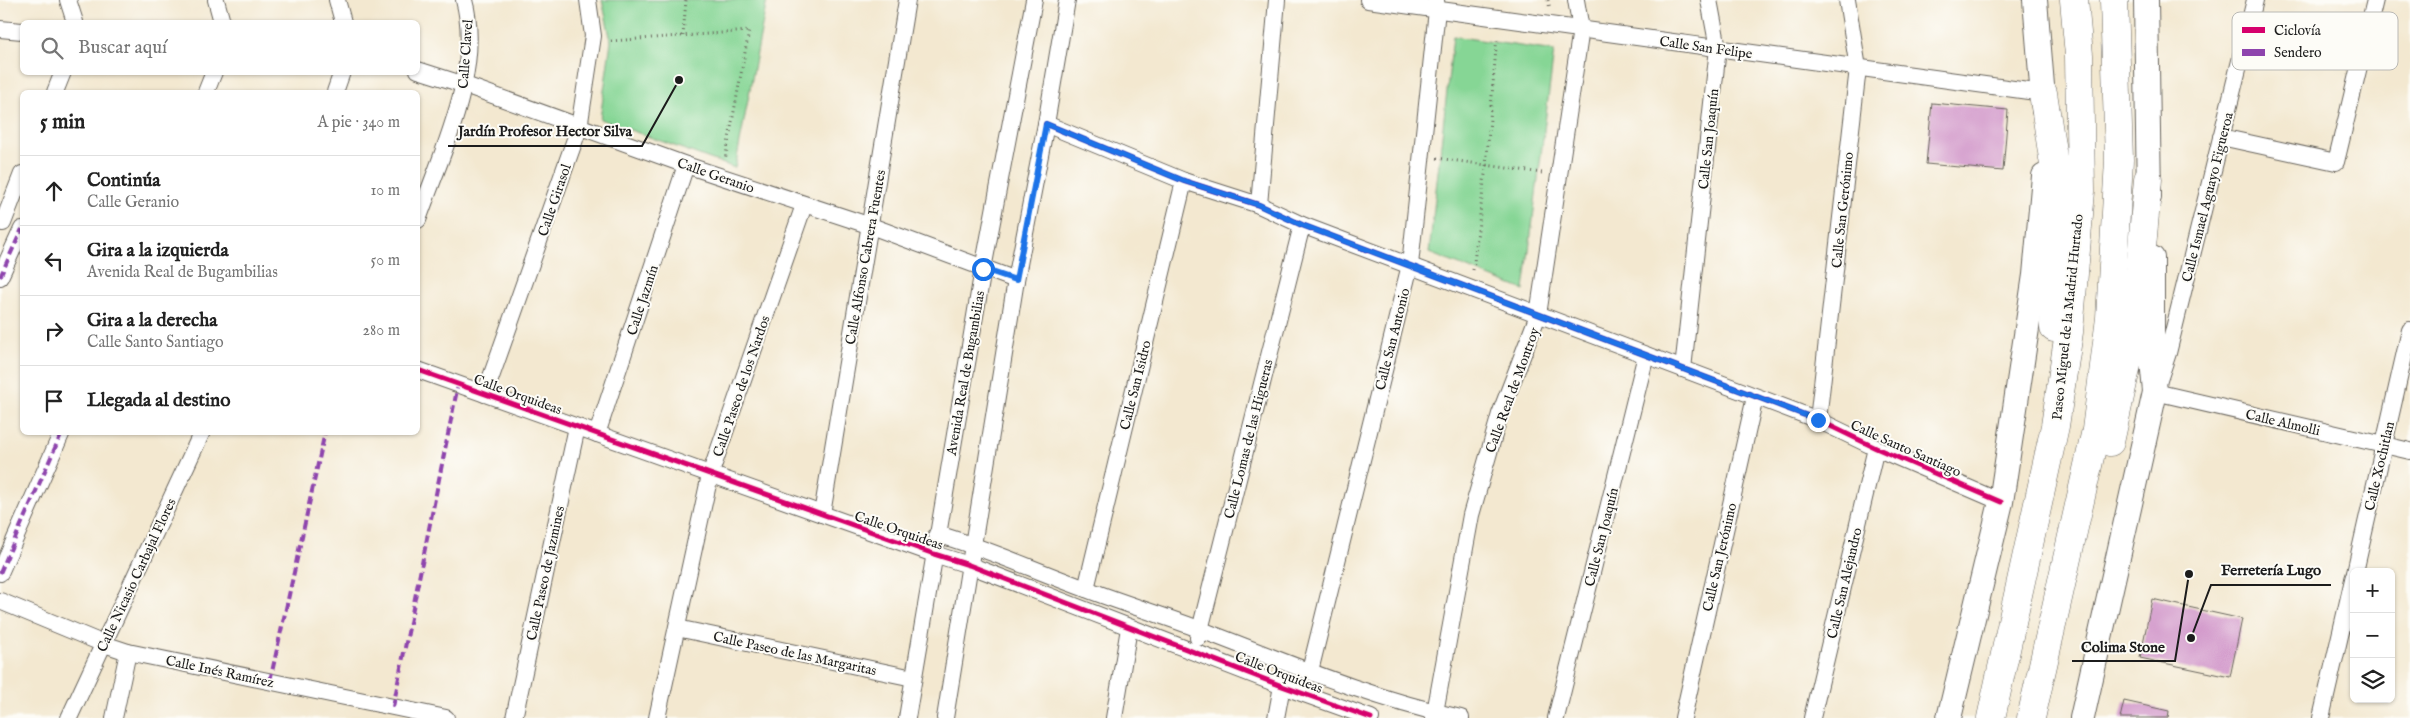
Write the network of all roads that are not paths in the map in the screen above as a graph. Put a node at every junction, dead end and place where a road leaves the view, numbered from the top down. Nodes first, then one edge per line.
1 (68, 0) edge
2 (216, 0) edge
3 (337, 0) edge
4 (464, 0) edge
5 (588, 0) edge
6 (908, 0) edge
7 (1034, 0) edge
8 (1067, 0) edge
9 (1277, 0) edge
10 (1368, 0) edge
11 (1576, 0) edge
12 (1709, 0) edge
13 (1847, 0) edge
14 (2035, 0) edge
15 (2074, 0) edge
16 (2114, 0) edge
17 (2146, 0) edge
18 (1436, 5) edge
19 (74, 20) edge
20 (221, 20) edge
21 (342, 20) edge
22 (0, 29) edge
23 (1581, 29) junction
24 (20, 31) edge
25 (1718, 48) junction
26 (1858, 68) junction
27 (2237, 70) edge
28 (2358, 70) edge
29 (420, 71) edge
30 (62, 75) edge
31 (213, 75) edge
32 (341, 75) edge
33 (465, 85) junction
34 (56, 90) edge
35 (207, 90) edge
36 (336, 90) edge
37 (2043, 93) junction
38 (1046, 124) junction
39 (579, 128) junction
40 (2221, 137) junction
41 (686, 165) junction
42 (20, 179) edge
43 (2148, 179) junction
44 (1184, 181) junction
45 (804, 205) junction
46 (1259, 205) junction
47 (420, 214) edge
48 (2, 222) edge
49 (1302, 225) junction
50 (871, 226) junction
51 (20, 228) edge
52 (20, 233) edge
53 (1410, 264) junction
54 (983, 269) junction
55 (0, 277) edge
56 (1016, 280) junction
57 (1538, 316) junction
58 (2410, 330) edge
59 (1646, 355) junction
60 (1683, 368) junction
61 (420, 371) edge
62 (2155, 392) junction
63 (485, 394) junction
64 (1755, 397) junction
65 (1818, 420) junction
66 (2055, 426) junction
67 (577, 427) junction
68 (597, 434) junction
69 (61, 435) edge
70 (201, 435) edge
71 (2384, 445) junction
72 (1876, 448) junction
73 (2410, 451) edge
74 (710, 475) junction
75 (2001, 502) junction
76 (822, 514) junction
77 (938, 534) junction
78 (974, 545) junction
79 (934, 554) junction
80 (969, 565) junction
81 (2064, 568) junction
82 (2355, 568) edge
83 (0, 573) edge
84 (1086, 589) junction
85 (2350, 591) edge
86 (0, 601) edge
87 (677, 628) junction
88 (1129, 628) junction
89 (1200, 629) junction
90 (104, 644) junction
91 (128, 652) junction
92 (1194, 652) junction
93 (1310, 672) junction
94 (912, 678) junction
95 (1282, 686) junction
96 (1434, 715) edge
97 (69, 718) edge
98 (114, 718) edge
99 (446, 718) edge
100 (514, 718) edge
101 (657, 718) edge
102 (907, 718) edge
103 (945, 718) edge
104 (1114, 718) edge
105 (1276, 718) edge
106 (1371, 718) edge
107 (1461, 718) edge
108 (1556, 718) edge
109 (1683, 718) edge
110 (1812, 718) edge
111 (1950, 718) edge
112 (1991, 718) edge
113 (2031, 718) edge
114 (2082, 718) edge
115 (2321, 718) edge

1 - 19 street
2 - 20 street
3 - 21 street
4 - 33 street, Calle Clavel
5 - 39 street, Calle Girasol
6 - 50 street, Calle Alfonso Cabrera Fuentes
7 - 54 street, Avenida Real de Bugambilias
8 - 38 street
9 - 46 street
10 - 18 street, Calle San Felipe
11 - 23 street, Calle Real de Montroy
12 - 25 street, Calle San Joaquín
13 - 26 street, Calle San Gerónimo
14 - 37 street
15 - 66 highway, Paseo Miguel de la Madrid Hurtado
16 - 81 highway
17 - 43 street
18 - 23 street, Calle San Felipe
18 - 53 street, Calle San Antonio
22 - 24 street
23 - 25 street, Calle San Felipe
23 - 57 street, Calle Real de Montroy
25 - 26 street, Calle San Felipe
25 - 60 street, Calle San Joaquín
26 - 37 street, Calle San Felipe
26 - 65 street, Calle San Gerónimo
27 - 40 street, Calle Ismael Aguayo Figueroa
28 - 40 street
29 - 33 street, Calle Geranio
30 - 34 street
31 - 35 street
32 - 36 street
33 - 39 street, Calle Geranio
33 - 47 street, Calle Clavel
37 - 66 highway
37 - 75 street
38 - 44 street, Calle Santo Santiago
38 - 56 street
39 - 41 street, Calle Geranio
39 - 63 street, Calle Girasol
40 - 62 street, Calle Ismael Aguayo Figueroa
41 - 45 street, Calle Geranio
41 - 68 street, Calle Jazmín
42 - 48 street
43 - 62 street
43 - 81 highway
44 - 46 street, Calle Santo Santiago
44 - 84 street, Calle San Isidro
45 - 50 street, Calle Geranio
45 - 74 street, Calle Paseo de los Nardos
46 - 49 street, Calle Santo Santiago
48 - 51 street
49 - 53 street, Calle Santo Santiago
49 - 89 street, Calle Lomas de las Higueras
50 - 54 street, Calle Geranio
50 - 76 street, Calle Alfonso Cabrera Fuentes
52 - 55 street
53 - 57 street, Calle Santo Santiago
53 - 93 street, Calle San Antonio
54 - 56 street, Calle Geranio
54 - 77 street, Avenida Real de Bugambilias
56 - 78 street
57 - 59 street, Calle Santo Santiago
57 - 96 street, Calle Real de Montroy
58 - 71 street, Calle Xochitlan
59 - 60 street, Calle Santo Santiago
59 - 108 street, Calle San Joaquín
60 - 64 street, Calle Santo Santiago
61 - 63 street, Calle Orquideas
62 - 71 street, Calle Almolli
62 - 114 street
63 - 67 street, Calle Orquideas
64 - 65 street, Calle Santo Santiago
64 - 109 street, Calle San Jerónimo
65 - 72 street, Calle Santo Santiago
66 - 112 highway, Paseo Miguel de la Madrid Hurtado
67 - 68 street, Calle Orquideas
67 - 100 street, Calle Paseo de Jazmines
68 - 74 street, Calle Orquideas
69 - 83 street
70 - 90 street, Calle Nicasio Carbajal Flores
71 - 73 street, Calle Almolli
71 - 82 street, Calle Xochitlan
72 - 75 street, Calle Santo Santiago
72 - 110 street, Calle San Alejandro
74 - 76 street, Calle Orquideas
74 - 87 street, Calle Paseo de los Nardos
75 - 111 street
76 - 79 street, Calle Orquideas
77 - 78 street, Calle Orquideas
77 - 79 street, Avenida Real de Bugambilias
78 - 80 street
78 - 84 street, Calle Orquideas
79 - 80 street, Calle Orquideas
79 - 94 street, Avenida Real de Bugambilias
80 - 88 street, Calle Orquideas
80 - 103 street
81 - 113 highway
84 - 89 street, Calle Orquideas
85 - 115 street, Calle Xochitlan
86 - 90 street, Calle Inés Ramírez
87 - 94 street, Calle Paseo de las Margaritas
87 - 101 street, Calle Paseo de los Nardos
88 - 92 street, Calle Orquideas
88 - 104 street
89 - 92 street, Calle Lomas de las Higueras
89 - 93 street, Calle Orquideas
90 - 91 street, Calle Inés Ramírez
90 - 97 street, Calle Nicasio Carbajal Flores
91 - 98 street
91 - 99 street, Calle Inés Ramírez
92 - 95 street, Calle Orquideas
93 - 96 street, Calle Orquideas
94 - 102 street, Avenida Real de Bugambilias
95 - 105 street
95 - 106 street, Calle Orquideas
96 - 107 street, Calle Orquideas

